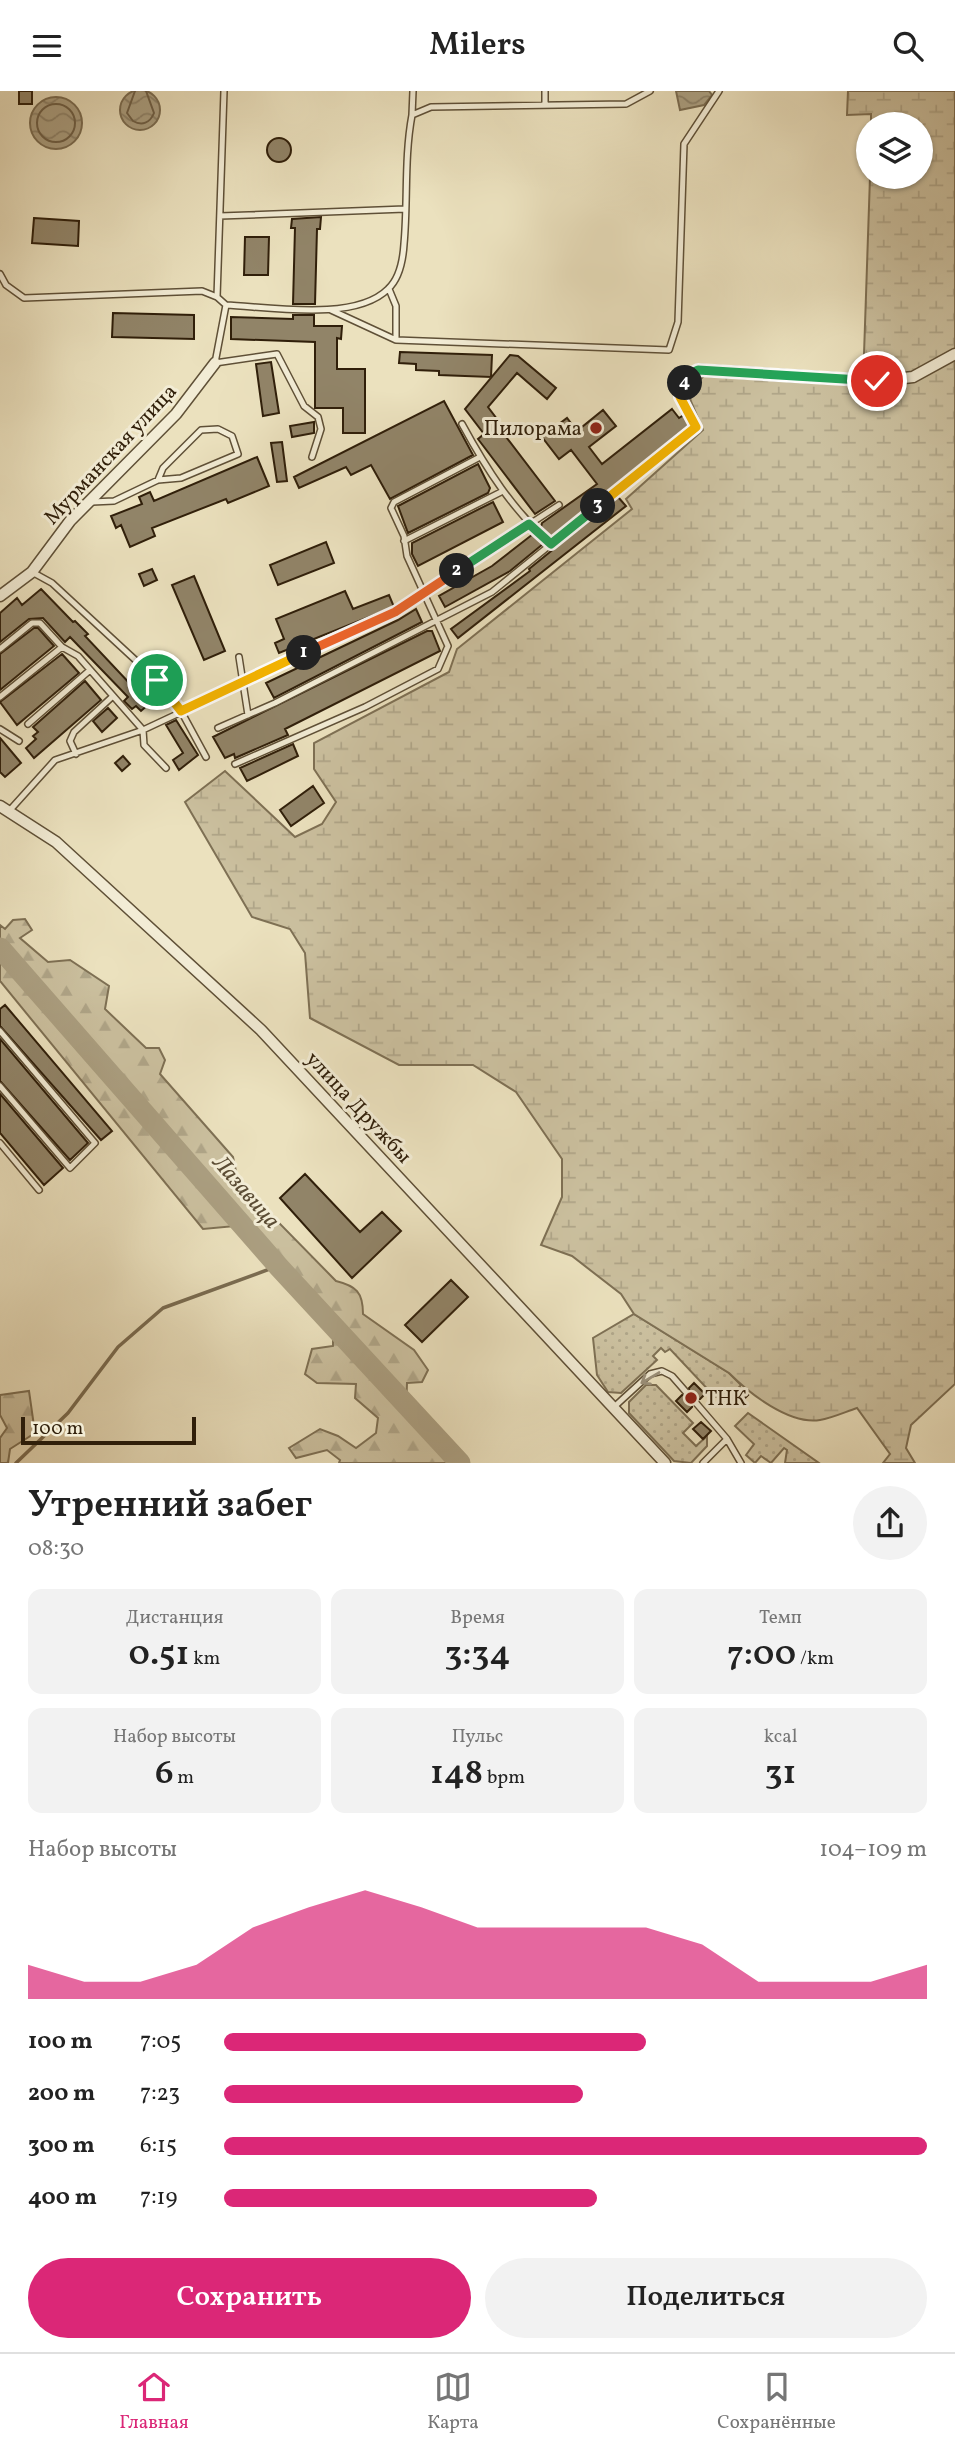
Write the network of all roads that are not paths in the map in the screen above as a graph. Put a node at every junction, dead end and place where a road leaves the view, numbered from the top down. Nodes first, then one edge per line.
1 (225, 91) edge
2 (413, 91) edge
3 (545, 91) edge
4 (650, 91) edge
5 (719, 91) edge
6 (545, 105) junction
7 (412, 115) junction
8 (405, 209) junction
9 (220, 216) junction
10 (0, 274) edge
11 (389, 289) junction
12 (218, 297) junction
13 (226, 305) junction
14 (331, 310) junction
15 (396, 340) junction
16 (955, 354) edge
17 (215, 363) junction
18 (698, 370) joint
19 (463, 424) dead end
20 (312, 457) dead end
21 (480, 457) junction
22 (158, 480) junction
23 (501, 492) junction
24 (88, 503) junction
25 (559, 505) dead end
26 (529, 524) junction
27 (404, 541) junction
28 (551, 544) junction
29 (32, 572) junction
30 (424, 591) junction
31 (0, 596) edge
32 (439, 621) junction
33 (62, 647) junction
34 (0, 649) edge
35 (239, 657) dead end
36 (90, 670) junction
37 (242, 681) junction
38 (114, 696) junction
39 (0, 697) edge
40 (181, 711) junction
41 (248, 715) junction
42 (28, 724) dead end
43 (218, 727) dead end
44 (0, 729) edge
45 (143, 730) junction
46 (19, 741) dead end
47 (76, 754) junction
48 (206, 757) dead end
49 (235, 764) dead end
50 (166, 768) dead end
51 (5, 808) edge
52 (0, 1031) edge
53 (0, 1086) edge
54 (0, 1143) edge
55 (39, 1190) dead end
56 (685, 1392) dead end
57 (696, 1403) dead end
58 (614, 1408) junction
59 (727, 1439) junction
60 (665, 1463) edge
61 (704, 1463) edge
62 (741, 1463) edge

1 - 9 lane
2 - 7 lane
3 - 6 lane
4 - 6 lane
5 - 15 lane
6 - 7 lane
7 - 8 lane
8 - 9 lane
8 - 11 lane
9 - 12 lane
10 - 12 lane
11 - 14 lane
11 - 15 lane
12 - 13 lane
13 - 14 lane
13 - 17 lane
14 - 15 lane
16 - 18 street
17 - 20 lane
17 - 24 street, Мурманская улица
18 - 28 lane
19 - 21 lane
21 - 23 lane
21 - 27 lane
22 - 22 lane
22 - 24 lane
23 - 26 lane
23 - 27 lane
24 - 29 street, Мурманская улица
25 - 26 lane
26 - 28 lane
26 - 30 lane
27 - 30 lane
28 - 32 lane
29 - 31 street, Мурманская улица
29 - 40 lane
30 - 32 lane
30 - 37 lane
32 - 41 lane
32 - 49 lane
33 - 34 lane
33 - 36 lane
33 - 39 lane
35 - 37 lane
36 - 38 lane
36 - 42 lane
37 - 40 lane
37 - 41 lane
38 - 45 lane
38 - 47 lane
40 - 45 lane
40 - 48 lane
41 - 43 lane
44 - 46 lane
45 - 47 lane
45 - 50 lane
47 - 51 lane
51 - 58 street, улица Дружбы
52 - 53 lane
54 - 55 lane
56 -> 58 lane
57 - 59 lane
58 - 60 street, улица Дружбы
59 - 61 lane
59 - 62 lane

